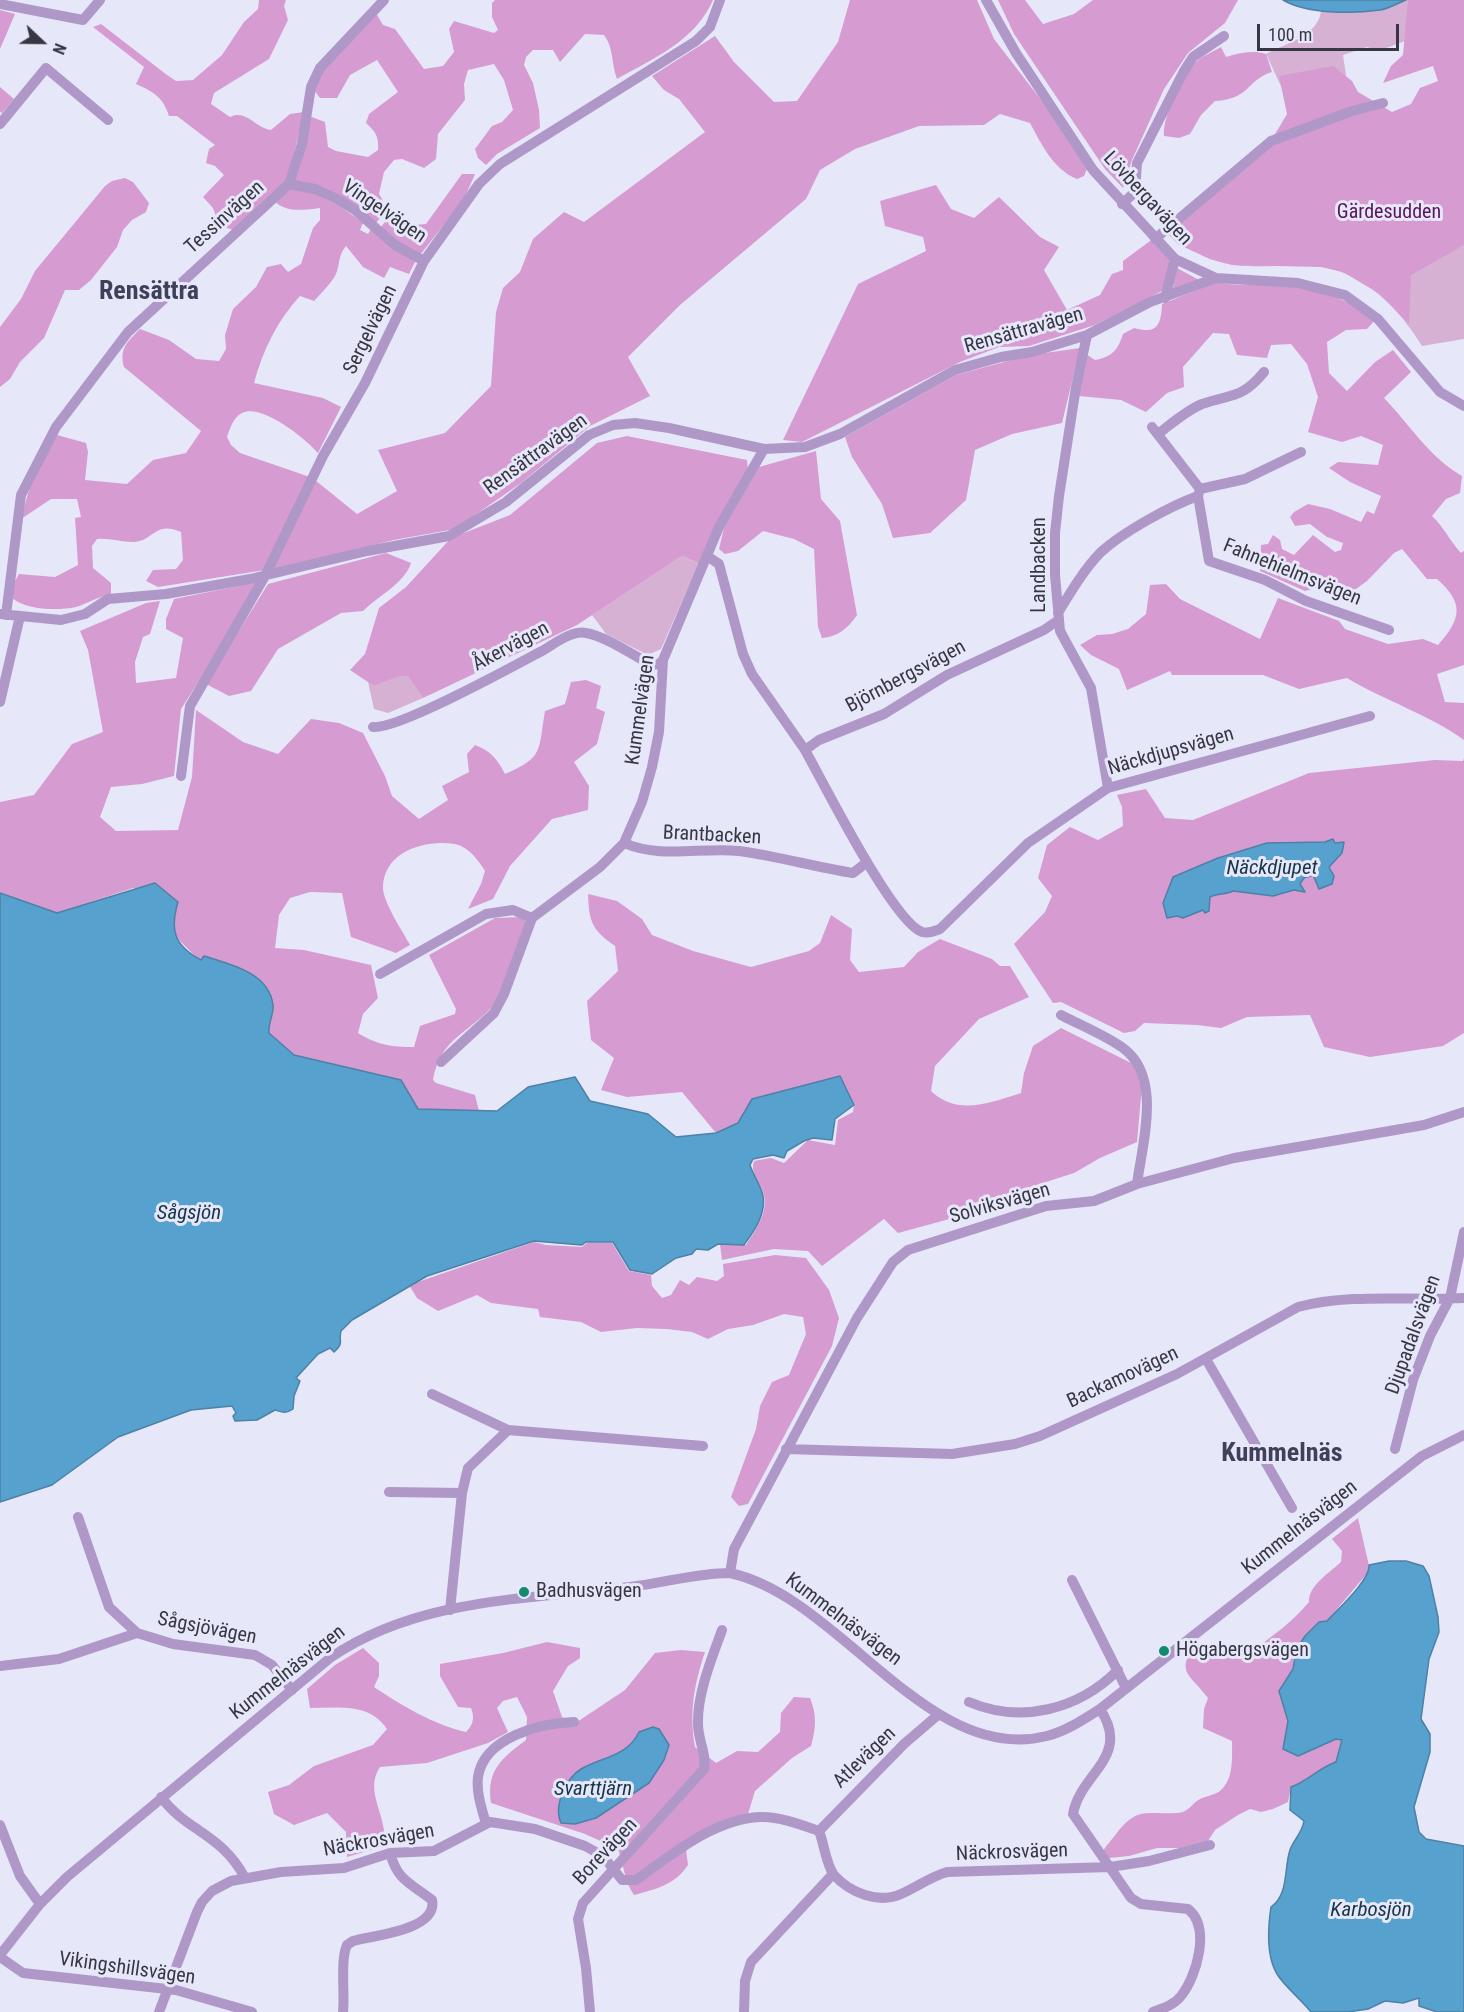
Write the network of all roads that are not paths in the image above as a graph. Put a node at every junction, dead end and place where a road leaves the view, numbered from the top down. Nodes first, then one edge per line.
1 (100, 0) edge
2 (384, 0) edge
3 (720, 0) edge
4 (986, 0) edge
5 (0, 4) edge
6 (1224, 36) dead end
7 (1383, 103) dead end
8 (108, 120) dead end
9 (0, 124) edge
10 (289, 184) junction
11 (1122, 204) junction
12 (1155, 239) junction
13 (1175, 259) junction
14 (424, 261) junction
15 (1216, 278) junction
16 (1165, 298) junction
17 (1087, 335) junction
18 (1264, 372) dead end
19 (1464, 406) edge
20 (764, 450) junction
21 (1301, 452) dead end
22 (1199, 492) junction
23 (707, 556) junction
24 (265, 576) junction
25 (3, 615) edge
26 (20, 616) junction
27 (1058, 617) junction
28 (1389, 630) dead end
29 (663, 660) junction
30 (0, 702) edge
31 (1370, 716) dead end
32 (373, 727) dead end
33 (805, 750) junction
34 (181, 776) dead end
35 (1108, 788) junction
36 (624, 843) junction
37 (866, 863) junction
38 (532, 918) junction
39 (380, 974) dead end
40 (1061, 1015) dead end
41 (441, 1062) dead end
42 (1464, 1112) edge
43 (1137, 1184) junction
44 (1464, 1232) edge
45 (1450, 1298) junction
46 (1464, 1298) edge
47 (1206, 1359) junction
48 (432, 1394) dead end
49 (508, 1430) junction
50 (1464, 1435) edge
51 (703, 1446) dead end
52 (786, 1449) junction
53 (1395, 1449) dead end
54 (389, 1492) dead end
55 (462, 1493) junction
56 (1292, 1508) dead end
57 (78, 1517) dead end
58 (730, 1573) junction
59 (1072, 1580) dead end
60 (450, 1610) junction
61 (722, 1630) dead end
62 (137, 1633) junction
63 (0, 1666) edge
64 (1118, 1670) junction
65 (1126, 1688) junction
66 (292, 1690) junction
67 (969, 1702) dead end
68 (1100, 1709) junction
69 (939, 1714) junction
70 (573, 1722) dead end
71 (161, 1797) junction
72 (486, 1824) junction
73 (0, 1825) edge
74 (819, 1831) junction
75 (1210, 1845) dead end
76 (390, 1853) junction
77 (1110, 1867) junction
78 (613, 1869) junction
79 (833, 1874) junction
80 (245, 1878) junction
81 (40, 1904) junction
82 (0, 1956) edge
83 (168, 1989) junction
84 (159, 2012) edge
85 (252, 2012) edge
86 (343, 2012) edge
87 (590, 2012) edge
88 (744, 2012) edge
89 (1153, 2012) edge

1 - 5 street
2 - 10 street, Tessinvägen
3 - 14 street, Sergelvägen
4 - 11 street, Lövbergavägen
6 - 11 street
7 - 12 street
8 - 9 street
10 - 14 street, Vingelvägen
10 - 25 street, Tessinvägen
11 - 12 street, Lövbergavägen
12 - 13 street, Lövbergavägen
13 - 15 street, Lövbergavägen
13 - 16 street
14 - 24 street, Sergelvägen
15 - 16 street, Rensättravägen
15 - 19 street, Lövbergavägen
16 - 17 street, Rensättravägen
17 - 20 street, Rensättravägen
17 - 27 street, Landbacken
18 - 22 street, Fahnehielmsvägen
20 - 23 street, Kummelvägen
20 - 24 street, Rensättravägen
21 - 22 street, Björnbergsvägen
22 - 27 street, Björnbergsvägen
22 - 28 street, Fahnehielmsvägen
23 - 29 street, Kummelvägen
23 - 33 street
24 - 26 street, Rensättravägen
24 - 34 street, Sergelvägen
25 - 26 street, Rensättravägen
26 - 30 street
27 - 33 street, Björnbergsvägen
27 - 35 street, Landbacken
29 - 32 street, Åkervägen
29 - 36 street, Kummelvägen
31 - 35 street, Näckdjupsvägen
33 - 37 street
35 - 37 street, Näckdjupsvägen
36 - 37 street, Brantbacken
36 - 38 street, Kummelvägen
38 - 39 street
38 - 41 street
40 - 43 street
42 - 43 street, Solviksvägen
43 - 52 street, Solviksvägen
44 - 45 street, Djupadalsvägen
45 - 46 street, Backamovägen
45 - 47 street, Backamovägen
45 - 53 street, Djupadalsvägen
47 - 52 street, Backamovägen
47 - 56 street
48 - 49 street
49 - 51 street
49 - 55 street
50 - 65 street, Kummelnäsvägen
52 - 58 street, Solviksvägen
54 - 55 street
55 - 60 street
57 - 62 street, Sågsjövägen
58 - 60 street, Kummelnäsvägen
58 - 69 street, Kummelnäsvägen
59 - 64 street
60 - 66 street, Kummelnäsvägen
61 - 78 street, Borevägen
62 - 63 street, Sågsjövägen
62 - 66 street, Sågsjövägen
64 - 65 street
64 - 67 street
65 - 68 street, Kummelnäsvägen
66 - 71 street, Kummelnäsvägen
68 - 69 street, Kummelnäsvägen
68 - 77 street
69 - 74 street, Atlevägen
70 - 72 street
71 - 80 street
71 - 81 street, Kummelnäsvägen
72 - 76 street, Näckrosvägen
72 - 78 street, Näckrosvägen
73 - 81 street
74 - 78 street, Näckrosvägen
74 - 79 street
75 - 77 street, Näckrosvägen
76 - 80 street, Näckrosvägen
76 - 86 street
77 - 79 street, Näckrosvägen
77 - 89 street
78 - 87 street, Borevägen
79 - 88 street
80 - 83 street, Näckrosvägen
81 - 82 street, Kummelnäsvägen
82 - 83 street, Vikingshillsvägen
83 - 84 street, Näckrosvägen
83 - 85 street, Vikingshillsvägen

